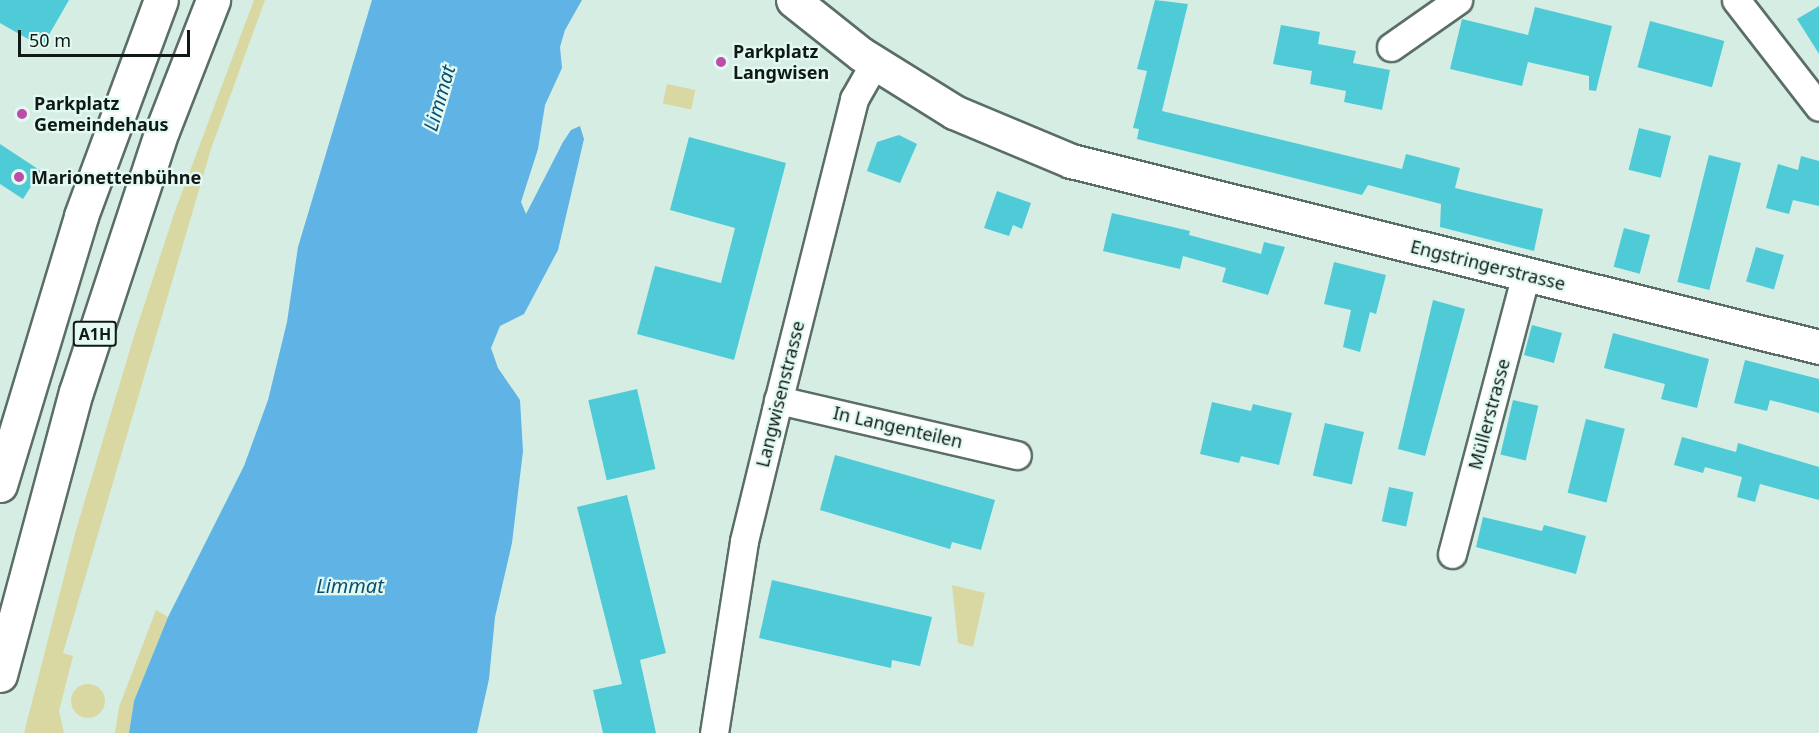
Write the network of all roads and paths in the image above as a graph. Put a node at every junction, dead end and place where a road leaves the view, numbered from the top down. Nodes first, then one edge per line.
1 (161, 0) edge
2 (213, 0) edge
3 (793, 0) edge
4 (1458, 0) edge
5 (1736, 0) edge
6 (1391, 47) dead end
7 (874, 64) junction
8 (1819, 107) edge
9 (1526, 274) junction
10 (1819, 347) edge
11 (778, 400) junction
12 (1017, 455) dead end
13 (0, 485) edge
14 (1452, 554) dead end
15 (0, 675) edge
16 (714, 733) edge

1 - 13 main road, A1H
2 - 15 main road, A1H
3 - 7 main road, Engstringerstrasse
4 - 6 street
5 - 8 street
7 - 9 main road, Engstringerstrasse
7 - 11 street, Langwisenstrasse
9 - 10 main road, Engstringerstrasse
9 - 14 street, Müllerstrasse
11 - 12 street, In Langenteilen
11 - 16 street, Langwisenstrasse

